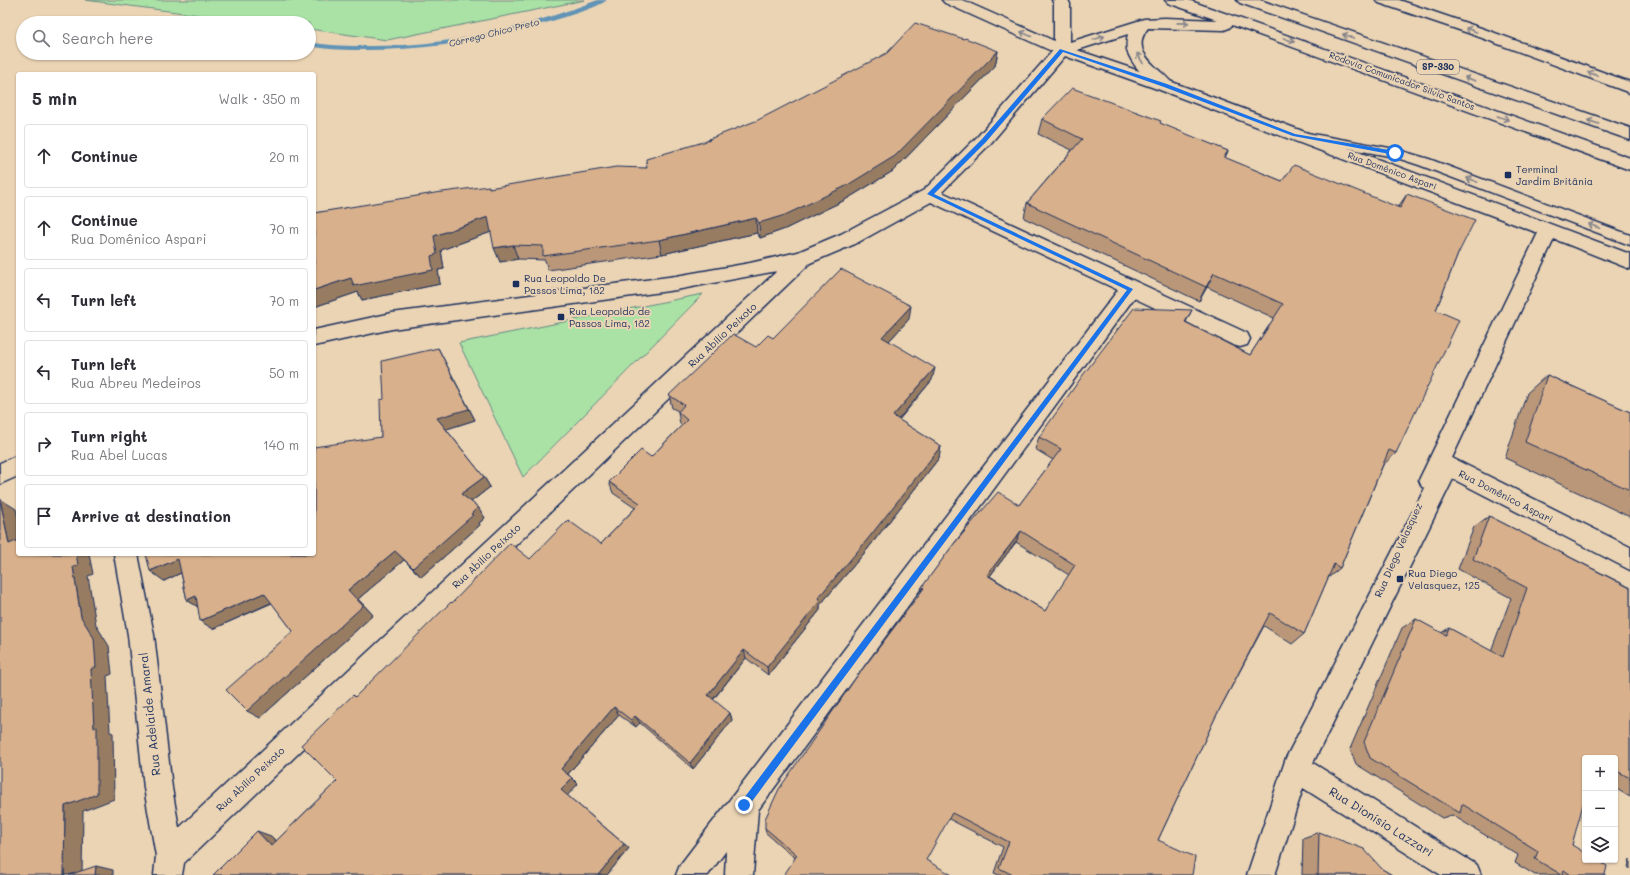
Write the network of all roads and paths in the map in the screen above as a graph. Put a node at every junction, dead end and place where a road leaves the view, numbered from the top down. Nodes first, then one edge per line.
1 (950, 0) edge
2 (1060, 0) edge
3 (1173, 0) edge
4 (1245, 0) edge
5 (1384, 0) edge
6 (1144, 24) junction
7 (1252, 27) junction
8 (1062, 50) junction
9 (1166, 86) junction
10 (1630, 88) edge
11 (1630, 134) edge
12 (1294, 135) junction
13 (1630, 164) edge
14 (930, 194) junction
15 (1549, 230) junction
16 (1630, 240) edge
17 (802, 258) junction
18 (1630, 262) edge
19 (1130, 289) junction
20 (316, 338) edge
21 (1240, 339) dead end
22 (16, 466) edge
23 (0, 474) edge
24 (126, 556) edge
25 (1630, 559) edge
26 (1296, 768) junction
27 (744, 805) junction
28 (169, 865) edge
29 (690, 875) edge
30 (739, 875) edge
31 (1260, 875) edge
32 (1467, 875) edge

8 -> 1 main road, Rua Domênico Aspari
2 - 8 main road
3 - 7 main road, Rodovia Comunicador Silvio Santos / SP-330
11 -> 4 main road, SP-330
10 -> 5 main road
6 -> 7 main road
8 -> 6 main road
9 -> 6 main road
7 -> 13 main road, Rodovia Comunicador Silvio Santos / SP-330
8 - 9 main road, Rua Domênico Aspari
8 - 14 main road
9 - 12 main road, Rua Domênico Aspari
12 - 15 main road, Rua Domênico Aspari
16 -> 12 lane
14 - 17 main road
14 - 19 main road
15 - 18 main road, Rua Domênico Aspari
15 - 26 main road, Rua Diego Velasquez
17 - 20 main road
17 - 28 main road, Rua Abilío Peixoto
19 - 21 main road
19 - 27 main road
22 - 23 main road
24 - 28 main road, Rua Adelaide Amaral
25 - 26 main road, Rua Domênico Aspari
26 - 31 main road, Rua Diego Velasquez
26 - 32 main road, Rua Dionísio Lazzari
27 - 29 main road
27 - 30 main road

